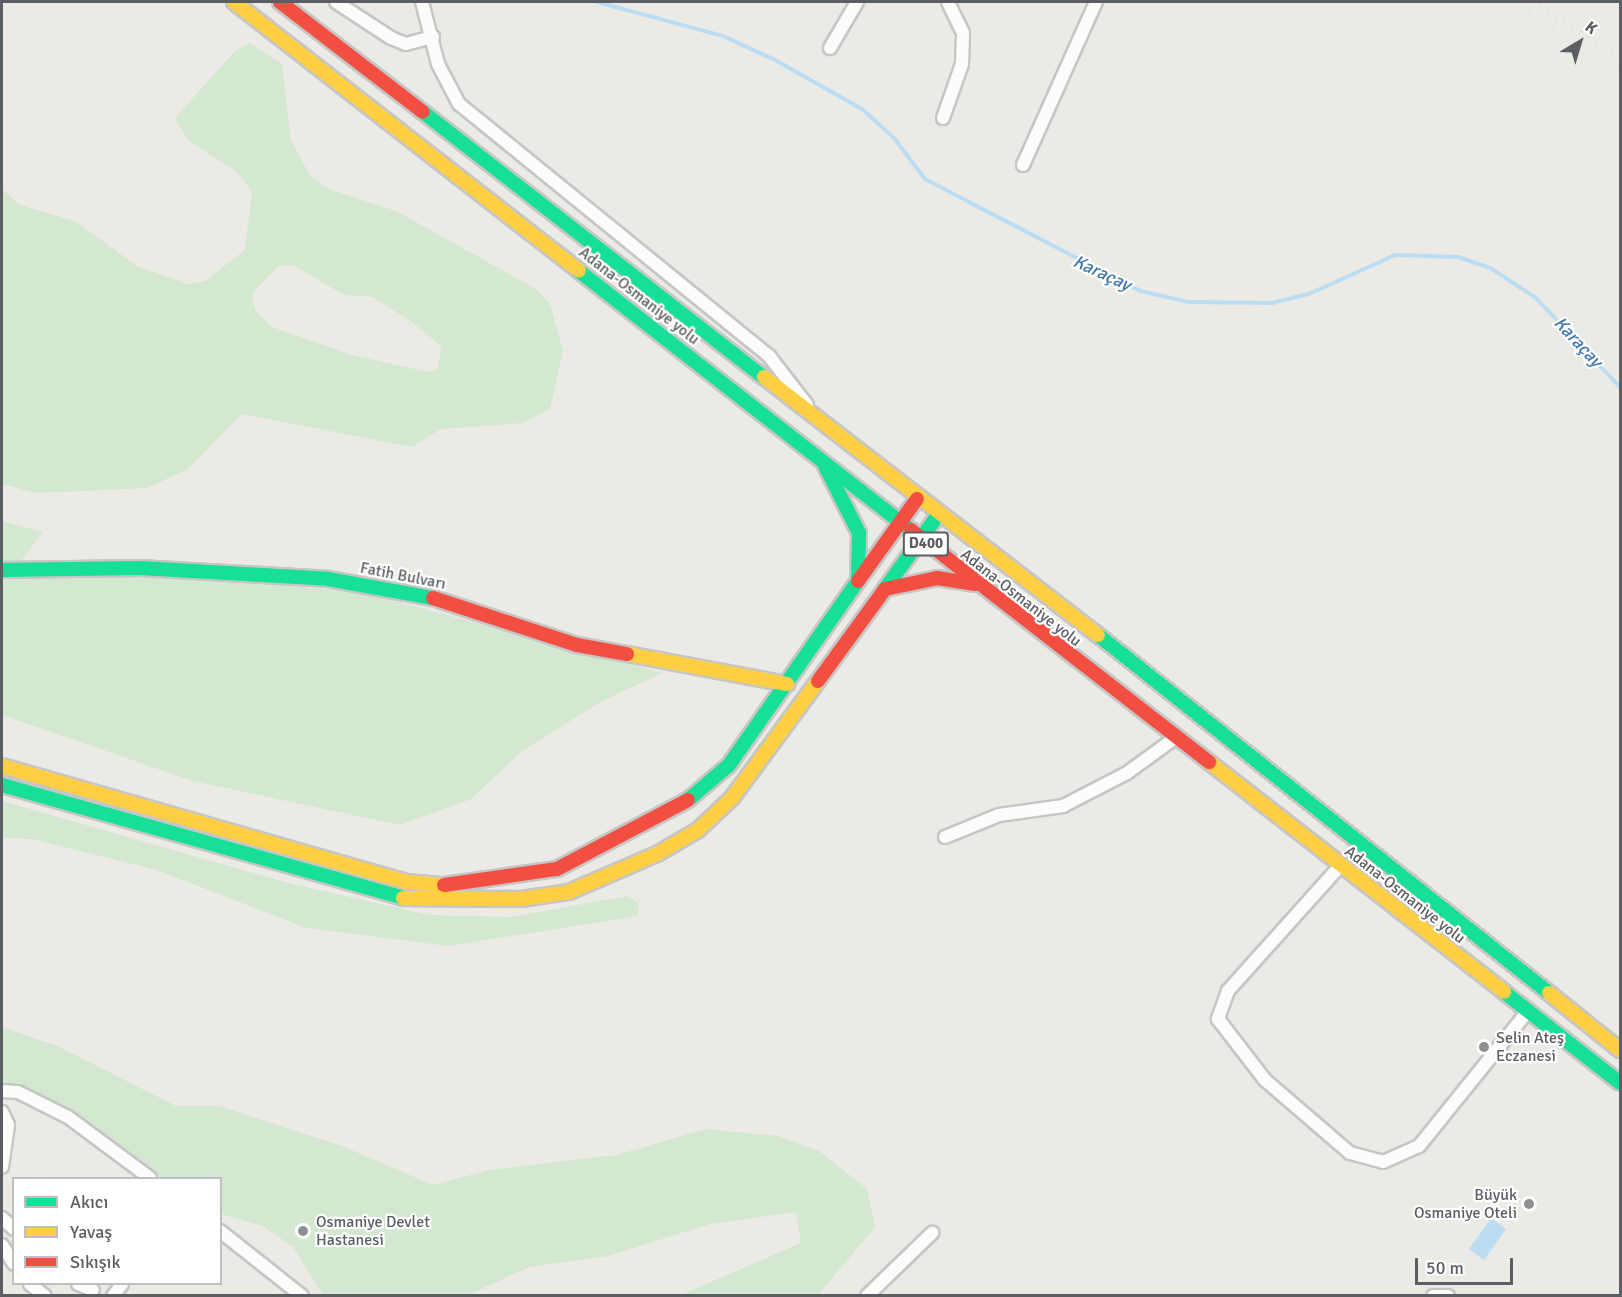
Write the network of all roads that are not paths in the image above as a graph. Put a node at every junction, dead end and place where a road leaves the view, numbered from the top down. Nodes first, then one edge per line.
1 (234, 2) edge
2 (279, 2) edge
3 (336, 2) edge
4 (422, 2) edge
5 (857, 2) edge
6 (948, 2) edge
7 (1096, 2) edge
8 (433, 38) junction
9 (830, 48) dead end
10 (943, 118) dead end
11 (1023, 165) dead end
12 (814, 419) junction
13 (819, 457) junction
14 (917, 499) junction
15 (938, 515) junction
16 (898, 523) junction
17 (920, 540) junction
18 (2, 570) edge
19 (858, 581) junction
20 (976, 584) junction
21 (885, 589) junction
22 (788, 684) junction
23 (1175, 738) junction
24 (2, 766) edge
25 (2, 784) edge
26 (945, 837) dead end
27 (1340, 866) junction
28 (1528, 1011) junction
29 (1620, 1050) edge
30 (1620, 1083) edge
31 (2, 1091) edge
32 (2, 1112) edge
33 (2, 1167) edge
34 (147, 1177) edge
35 (222, 1233) edge
36 (932, 1233) dead end
37 (2, 1245) edge
38 (12, 1261) edge
39 (31, 1285) edge
40 (80, 1285) edge
41 (93, 1290) dead end
42 (45, 1296) edge
43 (302, 1296) edge
44 (867, 1296) edge
45 (1433, 1296) edge
46 (1448, 1296) edge

1 - 13 main road, Adana-Osmaniye yolu / D400
2 - 12 main road, Adana-Osmaniye yolu / D400
3 - 8 street
4 - 8 street
5 - 9 street
6 - 10 street
7 - 11 street
8 - 12 street
12 - 14 main road, Adana-Osmaniye yolu / D400
13 - 16 main road, Adana-Osmaniye yolu / D400
13 - 19 main road
14 - 15 main road, Adana-Osmaniye yolu / D400
14 - 16 main road
15 - 17 main road
15 - 29 main road, Adana-Osmaniye yolu / D400
16 - 17 main road, Adana-Osmaniye yolu / D400
16 - 19 main road
17 - 20 main road, Adana-Osmaniye yolu / D400
17 - 21 main road
18 - 22 main road, Fatih Bulvarı
19 - 22 main road
20 - 21 main road
20 - 23 main road, Adana-Osmaniye yolu / D400
21 - 25 main road
22 - 24 main road
23 - 26 street
23 - 27 main road, Adana-Osmaniye yolu / D400
27 - 28 main road, Adana-Osmaniye yolu / D400
27 - 28 street
28 - 30 main road, Adana-Osmaniye yolu / D400
31 - 34 street
32 - 33 street
35 - 43 street
36 - 44 street
37 - 38 street
39 - 42 street
40 - 41 street
45 - 46 street

